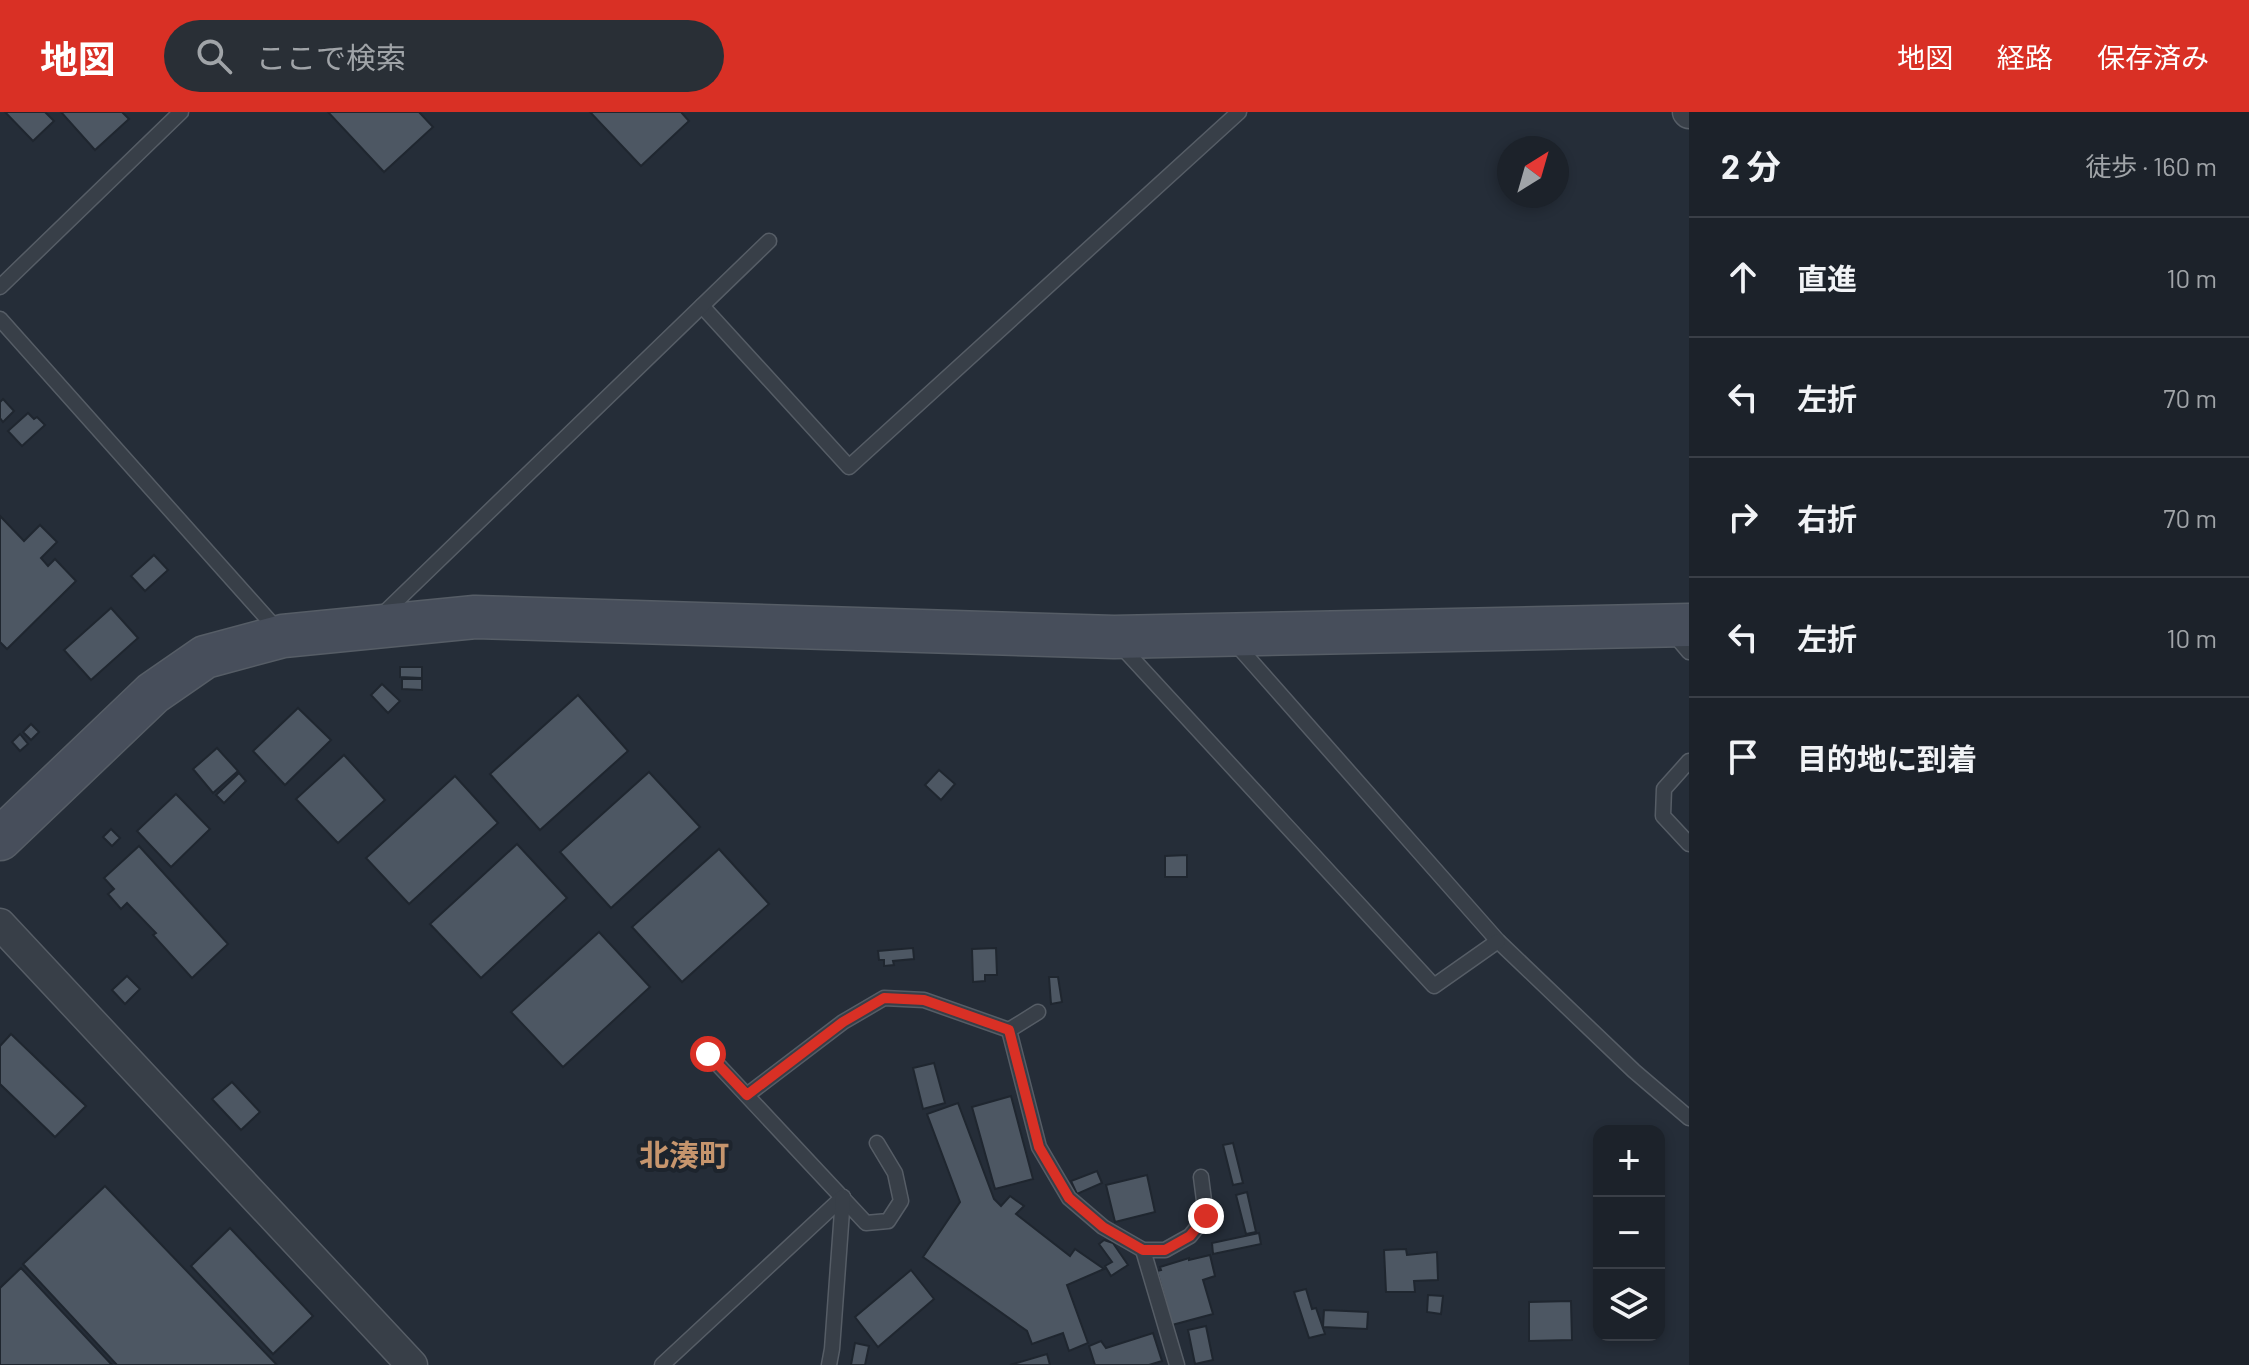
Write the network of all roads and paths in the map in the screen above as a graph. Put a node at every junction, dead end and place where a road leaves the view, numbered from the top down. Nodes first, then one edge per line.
1 (181, 112) edge
2 (1239, 112) edge
3 (769, 241) dead end
4 (0, 287) edge
5 (702, 306) junction
6 (0, 319) edge
7 (368, 628) junction
8 (1227, 633) junction
9 (1681, 634) edge
10 (283, 636) junction
11 (1114, 637) junction
12 (1689, 761) edge
13 (0, 839) edge
14 (1689, 844) edge
15 (0, 924) edge
16 (1498, 941) junction
17 (1038, 1012) dead end
18 (1009, 1030) junction
19 (708, 1054) dead end
20 (747, 1095) junction
21 (1689, 1118) edge
22 (877, 1143) dead end
23 (1201, 1177) dead end
24 (843, 1197) junction
25 (1143, 1250) junction
26 (412, 1365) edge
27 (662, 1365) edge
28 (829, 1365) edge
29 (1177, 1365) edge

1 - 4 lane
2 - 5 lane
3 - 5 lane
5 - 7 lane
6 - 10 lane
7 - 10 street
7 - 11 street
8 - 9 street
8 - 11 street
8 - 16 lane
10 - 13 street
11 - 16 lane
12 - 14 lane
15 - 26 street
16 - 21 lane
17 - 18 lane
18 - 20 lane
18 - 25 lane
19 - 20 lane
20 - 24 lane
22 - 24 lane
23 - 25 lane
24 - 27 lane
24 - 28 lane
25 - 29 lane

